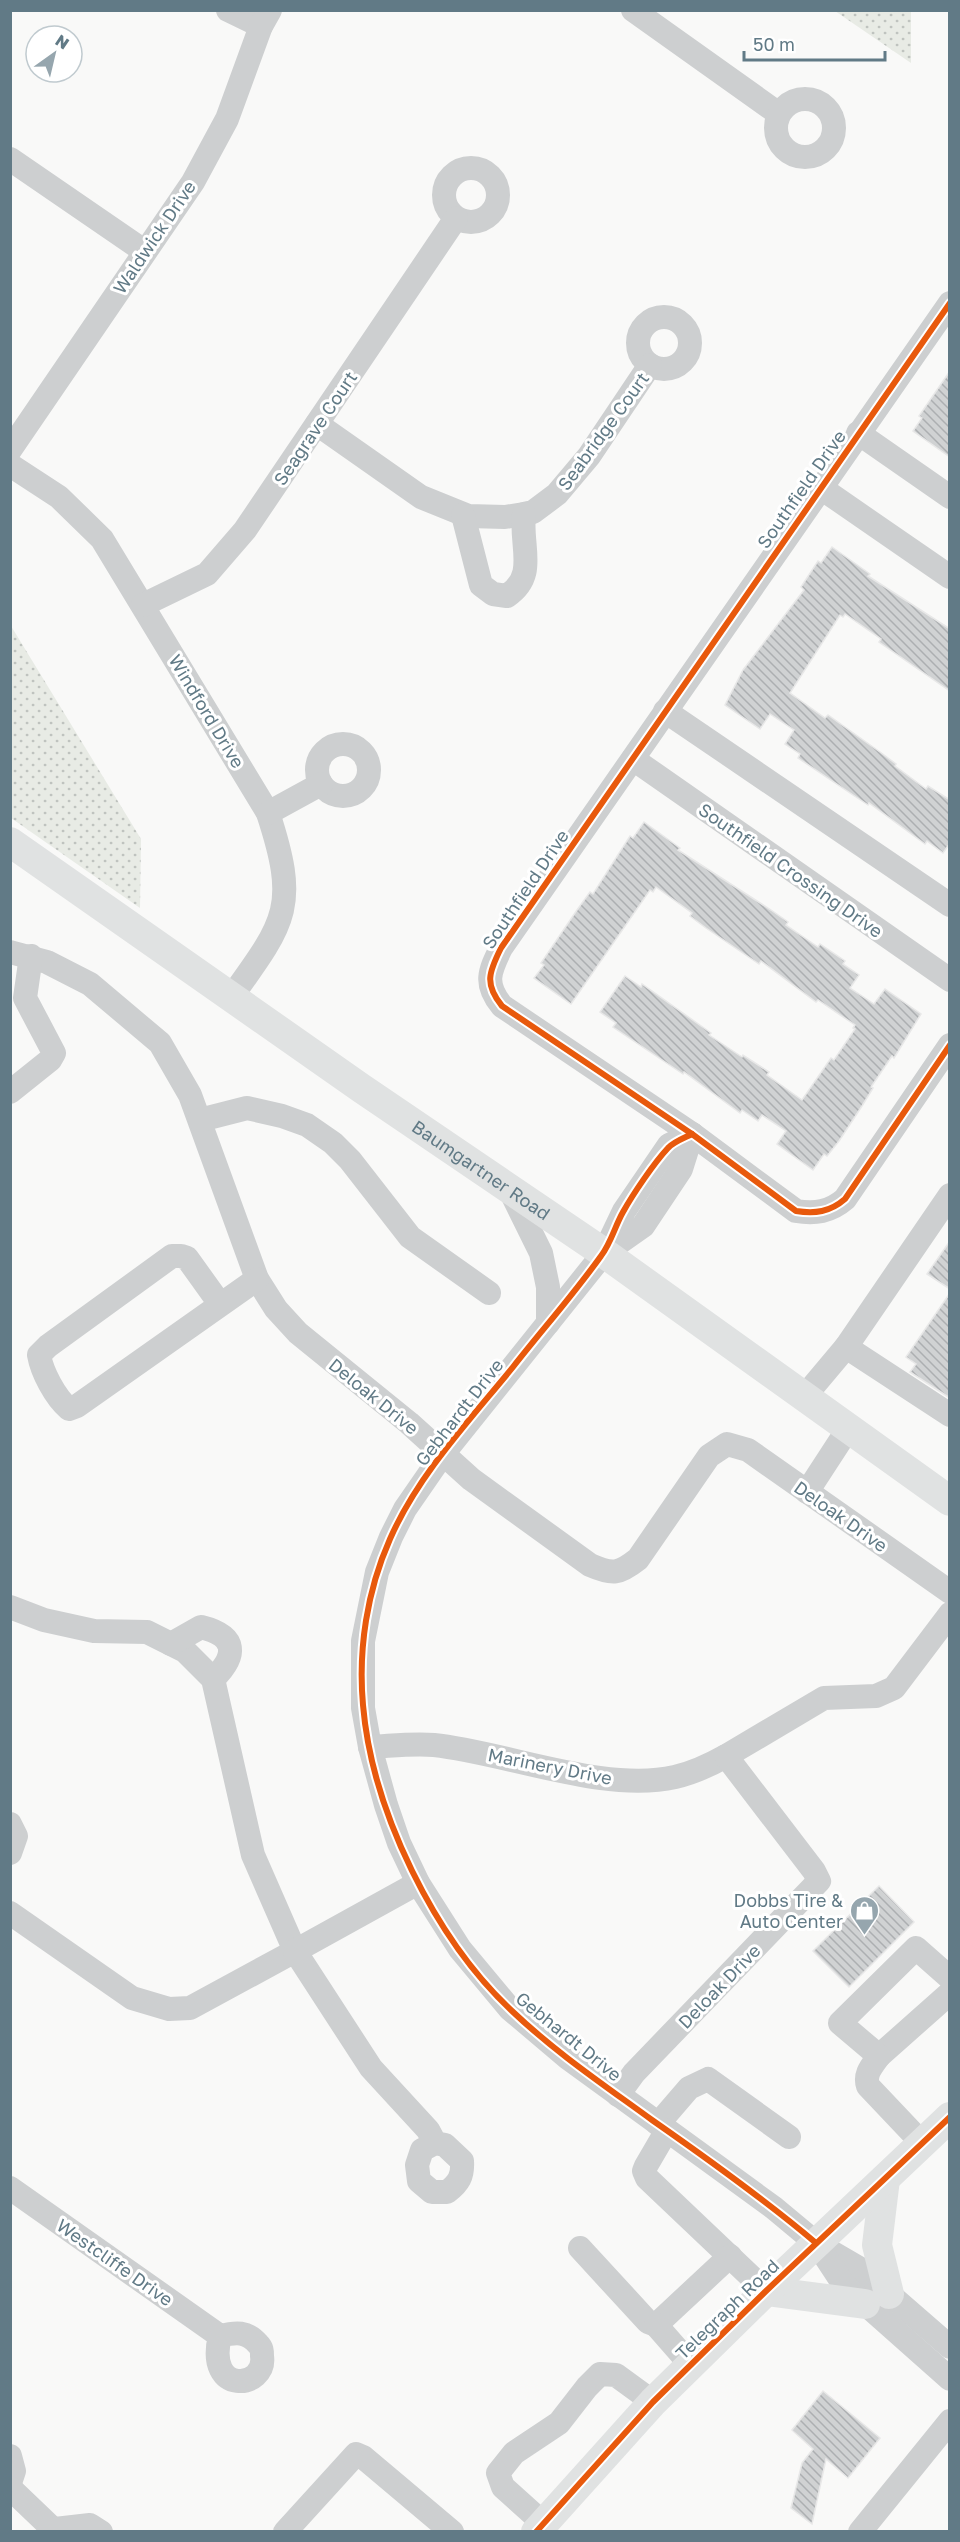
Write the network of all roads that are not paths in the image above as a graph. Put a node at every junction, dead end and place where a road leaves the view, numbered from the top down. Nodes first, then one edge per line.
1 (228, 10) edge
2 (633, 10) edge
3 (265, 18) edge
4 (779, 114) dead end
5 (10, 159) edge
6 (456, 218) dead end
7 (144, 251) junction
8 (950, 303) edge
9 (650, 365) dead end
10 (317, 424) junction
11 (858, 433) junction
12 (10, 450) edge
13 (10, 465) edge
14 (821, 488) junction
15 (950, 497) edge
16 (463, 514) junction
17 (524, 514) junction
18 (950, 577) edge
19 (143, 605) junction
20 (665, 711) junction
21 (633, 759) junction
22 (321, 784) dead end
23 (268, 813) junction
24 (10, 842) edge
25 (950, 905) edge
26 (21, 954) edge
27 (950, 980) edge
28 (232, 996) junction
29 (18, 1002) edge
30 (950, 1045) edge
31 (10, 1092) edge
32 (200, 1120) junction
33 (692, 1134) junction
34 (509, 1188) junction
35 (950, 1195) edge
36 (604, 1253) junction
37 (257, 1279) junction
38 (489, 1293) dead end
39 (220, 1304) junction
40 (548, 1323) junction
41 (846, 1347) junction
42 (804, 1397) junction
43 (950, 1415) edge
44 (848, 1429) junction
45 (443, 1454) junction
46 (807, 1492) junction
47 (950, 1502) edge
48 (950, 1592) edge
49 (10, 1607) edge
50 (950, 1614) edge
51 (171, 1644) junction
52 (213, 1679) junction
53 (370, 1747) junction
54 (726, 1756) junction
55 (10, 1824) edge
56 (10, 1853) edge
57 (418, 1883) junction
58 (10, 1912) edge
59 (295, 1951) junction
60 (950, 1978) edge
61 (950, 1993) edge
62 (879, 2056) junction
63 (618, 2095) junction
64 (950, 2117) edge
65 (663, 2127) junction
66 (789, 2137) dead end
67 (435, 2143) dead end
68 (922, 2143) junction
69 (885, 2179) junction
70 (10, 2188) edge
71 (816, 2243) junction
72 (580, 2248) dead end
73 (730, 2256) junction
74 (765, 2291) junction
75 (877, 2299) junction
76 (656, 2325) junction
77 (220, 2336) dead end
78 (950, 2347) edge
79 (691, 2365) junction
80 (950, 2379) edge
81 (653, 2402) junction
82 (950, 2421) edge
83 (10, 2456) edge
84 (10, 2483) edge
85 (10, 2488) edge
86 (540, 2527) edge
87 (56, 2530) edge
88 (101, 2532) edge
89 (285, 2532) edge
90 (452, 2532) edge
91 (860, 2532) edge

1 - 3 street
2 - 4 street
3 - 7 street, Waldwick Drive
5 - 7 street
6 - 10 street, Seagrave Court
7 - 12 street, Waldwick Drive
8 - 11 street, Southfield Drive
9 - 17 street, Seabridge Court
10 - 16 street, Seabridge Court
10 - 19 street, Seagrave Court
11 - 14 street, Southfield Drive
11 - 15 street
13 - 19 street, Windford Drive
14 - 18 street
14 - 20 street, Southfield Drive
16 - 17 street, Seabridge Court
16 - 17 street
19 - 23 street, Windford Drive
20 - 21 street, Southfield Drive
20 - 25 street
21 - 27 street, Southfield Crossing Drive
21 - 33 street, Southfield Drive
22 - 23 street
23 - 28 street, Windford Drive
24 - 28 main road, Baumgartner Road
26 - 29 street
26 - 32 street, Deloak Drive
28 - 34 main road, Baumgartner Road
29 - 31 street
30 - 33 street, Southfield Drive
32 - 37 street, Deloak Drive
32 - 38 street
33 - 36 street
34 - 36 main road, Baumgartner Road
34 - 40 street
35 - 41 street
36 - 40 street, Gebhardt Drive
36 - 42 main road, Baumgartner Road
37 - 39 street
37 - 45 street, Deloak Drive
39 - 39 street
40 - 45 street, Gebhardt Drive
41 - 42 street
41 - 43 street
42 - 44 main road, Baumgartner Road
44 - 46 street
44 - 47 main road, Baumgartner Road
45 - 46 street, Deloak Drive
45 - 53 street, Gebhardt Drive
46 - 48 street, Deloak Drive
49 - 51 street
50 - 54 street
51 - 52 street
51 - 52 street
52 - 59 street
53 - 54 street, Marinery Drive
53 - 57 street, Gebhardt Drive
54 - 63 street, Deloak Drive
55 - 56 street
57 - 59 street
57 - 63 street, Gebhardt Drive
58 - 59 street
59 - 67 street
60 - 62 street
61 - 62 street
62 - 68 street
63 - 65 street, Gebhardt Drive
64 - 68 main road, Telegraph Road
65 - 66 street
65 - 71 street, Gebhardt Drive
65 - 73 street
68 - 69 main road, Telegraph Road
69 - 71 main road, Telegraph Road
69 - 75 main road
70 - 77 street, Westcliffe Drive
71 - 74 main road, Telegraph Road
71 - 75 street, Gebhardt Drive
72 - 76 street
73 - 74 street
73 - 76 street
74 - 75 main road
74 - 79 main road, Telegraph Road
75 - 78 street
75 - 80 street
76 - 79 street
79 - 81 main road, Telegraph Road
81 - 86 main road, Telegraph Road
81 - 86 street
82 - 91 street
83 - 84 street
85 - 87 street
87 - 88 street
89 - 90 street

